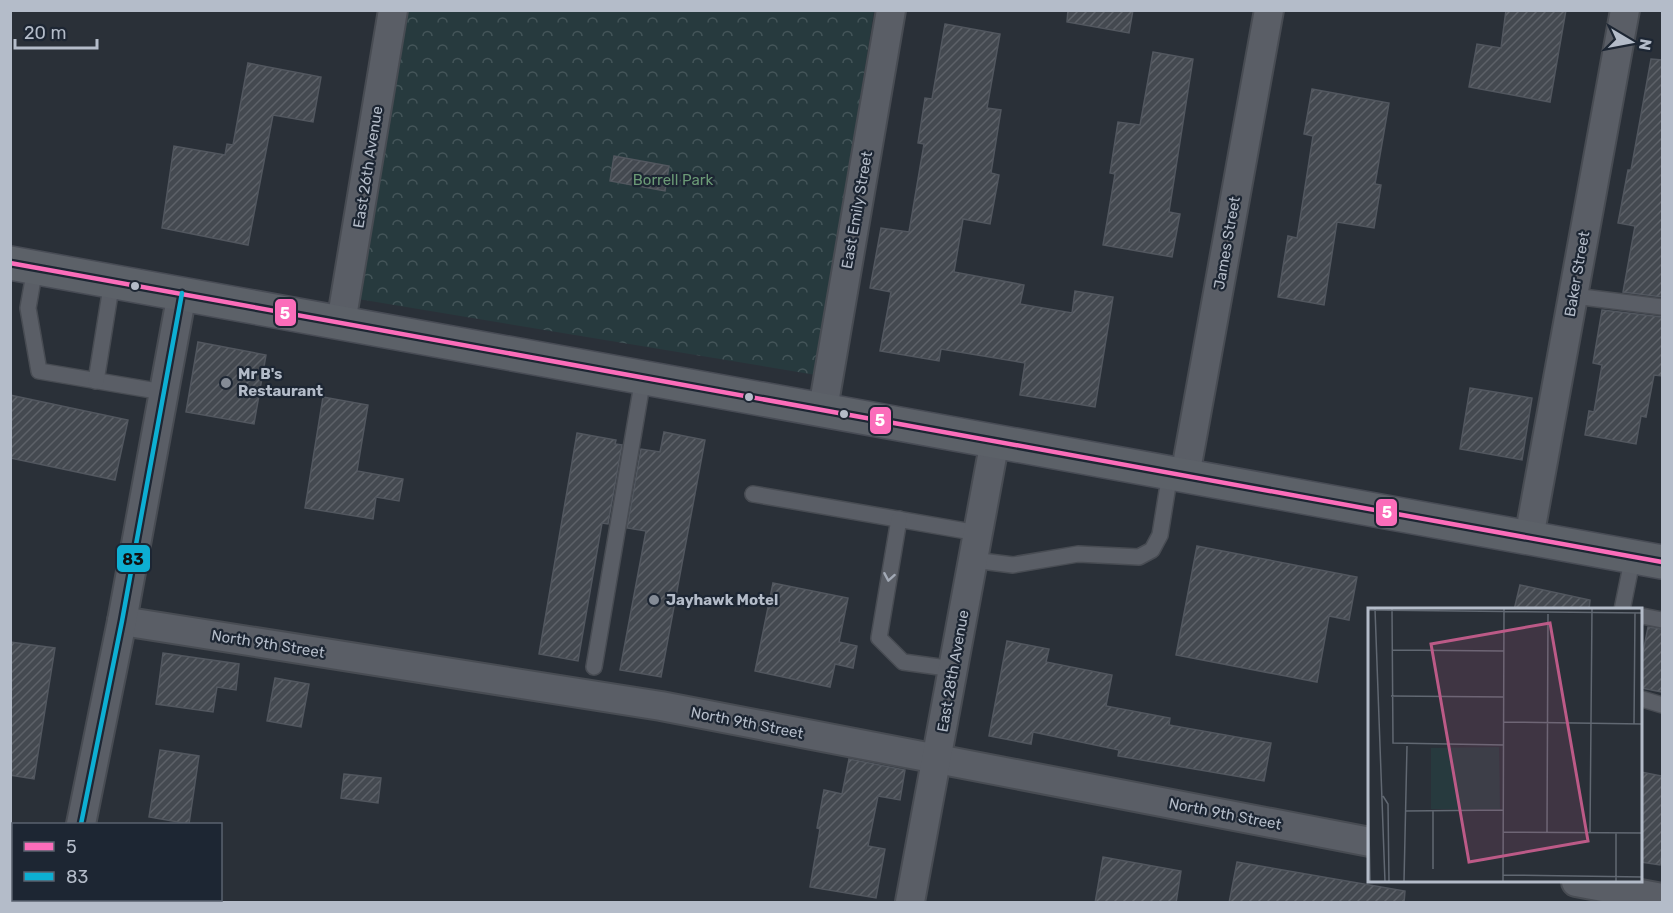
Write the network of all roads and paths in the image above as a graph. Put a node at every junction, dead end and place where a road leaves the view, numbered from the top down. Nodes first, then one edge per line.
1 (393, 10) edge
2 (891, 10) edge
3 (1269, 10) edge
4 (1625, 10) edge
5 (23, 265) edge
6 (112, 281) junction
7 (182, 293) junction
8 (1574, 296) junction
9 (1662, 307) edge
10 (341, 324) junction
11 (643, 378) junction
12 (96, 381) junction
13 (163, 392) junction
14 (823, 409) junction
15 (995, 440) junction
16 (1178, 474) junction
17 (753, 494) dead end
18 (899, 519) junction
19 (1529, 538) junction
20 (976, 546) junction
21 (1648, 559) edge
22 (1623, 608) edge
23 (1643, 616) edge
24 (1662, 620) edge
25 (122, 621) junction
26 (594, 667) dead end
27 (954, 669) junction
28 (1643, 700) edge
29 (1662, 705) edge
30 (937, 759) junction
31 (81, 823) edge
32 (1368, 842) edge
33 (1581, 883) edge
34 (1662, 898) edge
35 (910, 903) edge

1 - 10 street, East 26th Avenue
2 - 14 street, East Emily Street
3 - 16 street, James Street
4 - 8 street, Baker Street
5 - 6 main road
5 - 12 lane
6 - 7 main road
6 - 12 lane
7 - 10 main road
7 - 13 street
8 - 9 lane
8 - 19 street, Baker Street
10 - 11 main road
11 - 14 main road
11 - 26 lane
12 - 13 lane
13 - 25 street
14 - 15 main road
15 - 16 main road
15 - 20 street, East 28th Avenue
16 - 19 main road
16 - 20 lane
17 - 18 lane
18 - 20 lane
18 -> 27 lane
19 - 21 main road
20 - 27 street, East 28th Avenue
21 - 22 lane
23 - 24 lane
25 - 30 street, North 9th Street
25 - 31 street
27 - 30 street, East 28th Avenue
28 - 29 lane
30 - 32 street, North 9th Street
30 - 35 street, East 28th Avenue
33 - 34 street

